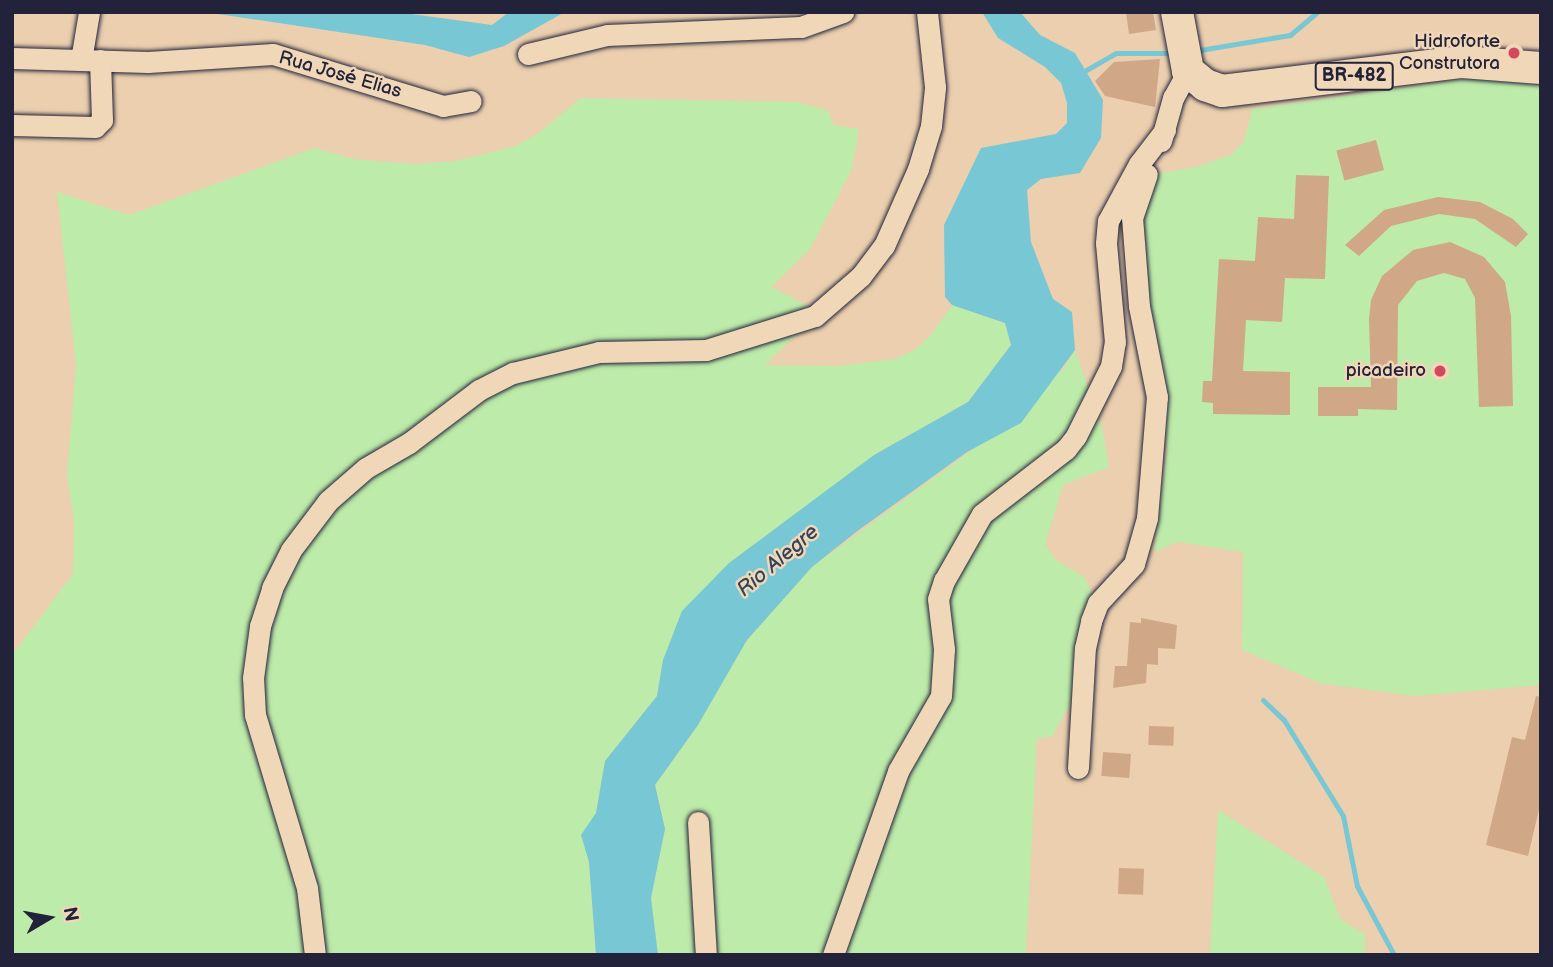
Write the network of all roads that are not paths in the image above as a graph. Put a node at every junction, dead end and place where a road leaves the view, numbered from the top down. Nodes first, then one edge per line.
1 (89, 12) edge
2 (843, 12) edge
3 (927, 12) edge
4 (1182, 45) edge
5 (528, 54) dead end
6 (12, 58) edge
7 (91, 60) junction
8 (1541, 68) edge
9 (471, 101) dead end
10 (12, 125) edge
11 (1165, 130) junction
12 (1078, 768) dead end
13 (698, 821) dead end
14 (315, 955) edge
15 (706, 955) edge
16 (833, 955) edge

1 - 7 street
2 - 5 street
3 - 14 street
4 - 8 highway, BR-482
4 - 11 street
6 - 7 street, Rua José Elias
7 - 9 street, Rua José Elias
7 - 10 street
11 - 12 street
11 - 16 street
13 - 15 street

